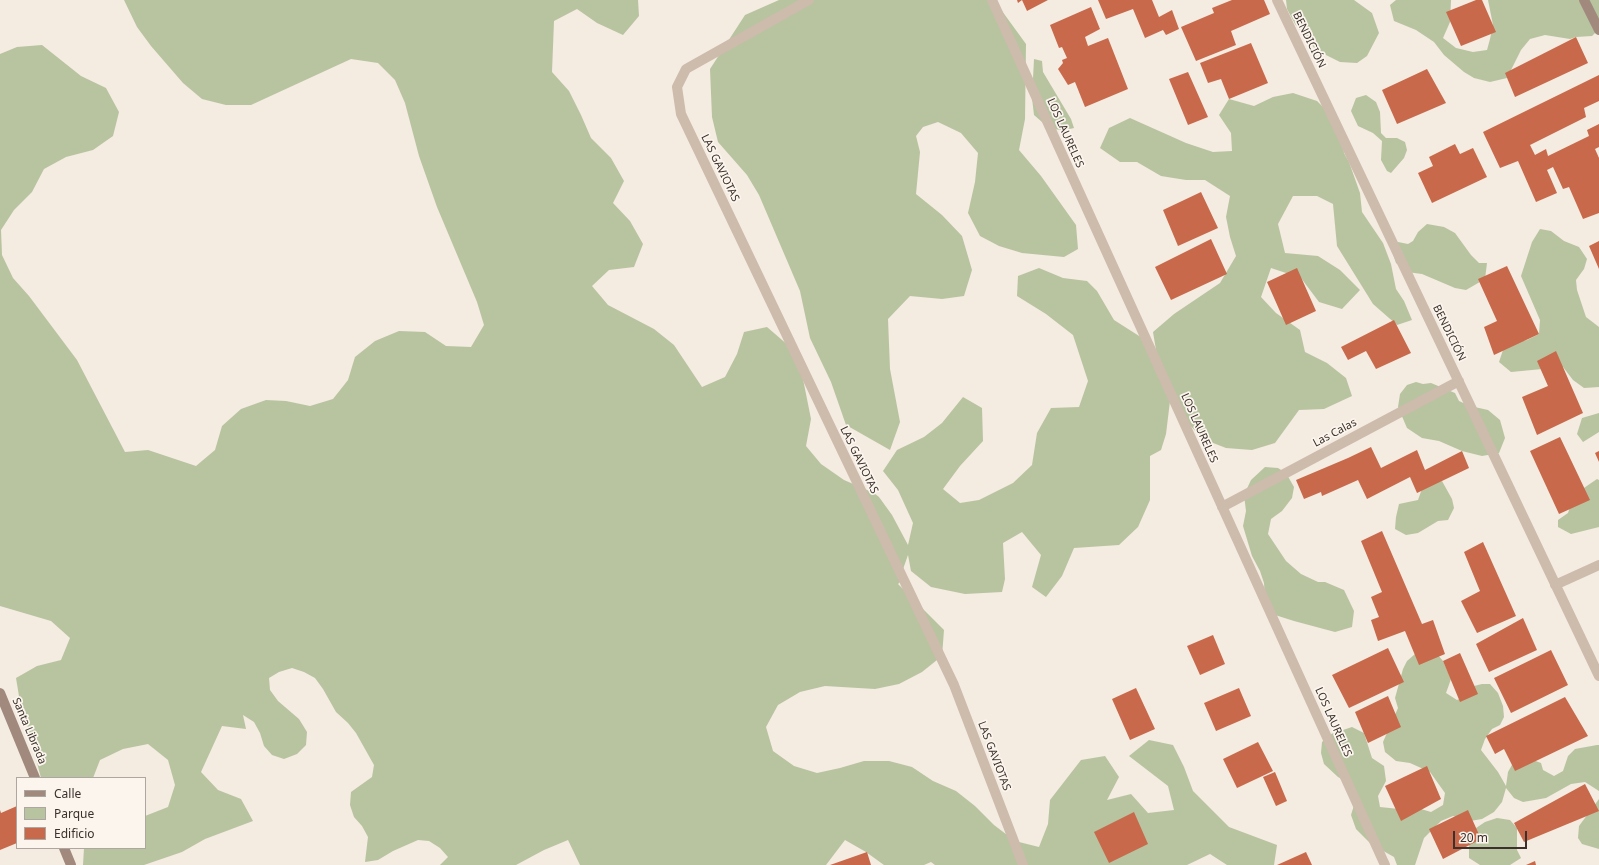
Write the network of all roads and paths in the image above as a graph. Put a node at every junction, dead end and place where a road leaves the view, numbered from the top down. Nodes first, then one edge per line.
1 (809, 0) edge
2 (992, 0) edge
3 (1277, 0) edge
4 (1584, 0) edge
5 (1599, 30) edge
6 (1458, 381) junction
7 (1222, 507) junction
8 (1599, 565) edge
9 (1555, 584) junction
10 (1599, 676) edge
11 (0, 693) edge
12 (35, 777) edge
13 (64, 849) edge
14 (70, 865) edge
15 (1023, 865) edge
16 (1385, 865) edge

1 - 15 street, LAS GAVIOTAS
2 - 7 street, LOS LAURELES
3 - 6 street, BENDICIÓN
4 - 5 street
6 - 7 street, Las Calas
6 - 9 street, BENDICIÓN
7 - 16 street, LOS LAURELES
8 - 9 street
9 - 10 street, BENDICIÓN
11 - 12 street, Santa Librada
13 - 14 street

